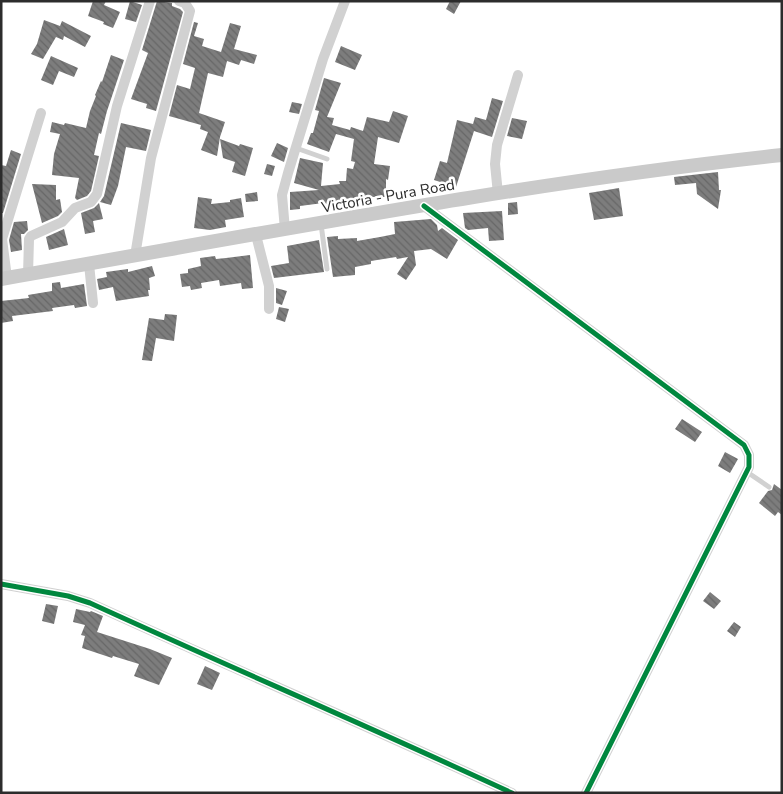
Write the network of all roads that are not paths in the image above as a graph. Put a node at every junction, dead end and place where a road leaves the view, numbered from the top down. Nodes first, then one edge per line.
1 (150, 1) edge
2 (179, 1) edge
3 (345, 1) edge
4 (518, 75) dead end
5 (41, 113) dead end
6 (296, 147) junction
7 (782, 155) edge
8 (327, 158) dead end
9 (498, 194) junction
10 (424, 206) junction
11 (321, 224) junction
12 (285, 230) junction
13 (256, 235) junction
14 (135, 256) junction
15 (89, 264) junction
16 (327, 269) dead end
17 (28, 275) junction
18 (4, 279) edge
19 (93, 303) dead end
20 (269, 309) dead end
21 (747, 472) junction
22 (769, 487) dead end
23 (1, 584) edge
24 (512, 793) edge
25 (586, 793) edge

1 - 17 street
2 - 14 street
3 - 6 street
4 - 9 street
5 - 18 street
6 - 8 lane
6 - 12 street
7 - 9 main road, Victoria - Pura Road
9 - 10 main road, Victoria - Pura Road
10 - 11 main road, Victoria - Pura Road
10 - 21 street
11 - 12 main road, Victoria - Pura Road
11 - 16 lane
12 - 13 main road, Victoria - Pura Road
13 - 14 main road, Victoria - Pura Road
13 - 20 street
14 - 15 main road, Victoria - Pura Road
15 - 17 main road, Victoria - Pura Road
15 - 19 street
17 - 18 main road, Victoria - Pura Road
21 - 22 lane
21 - 25 street
23 - 24 street

